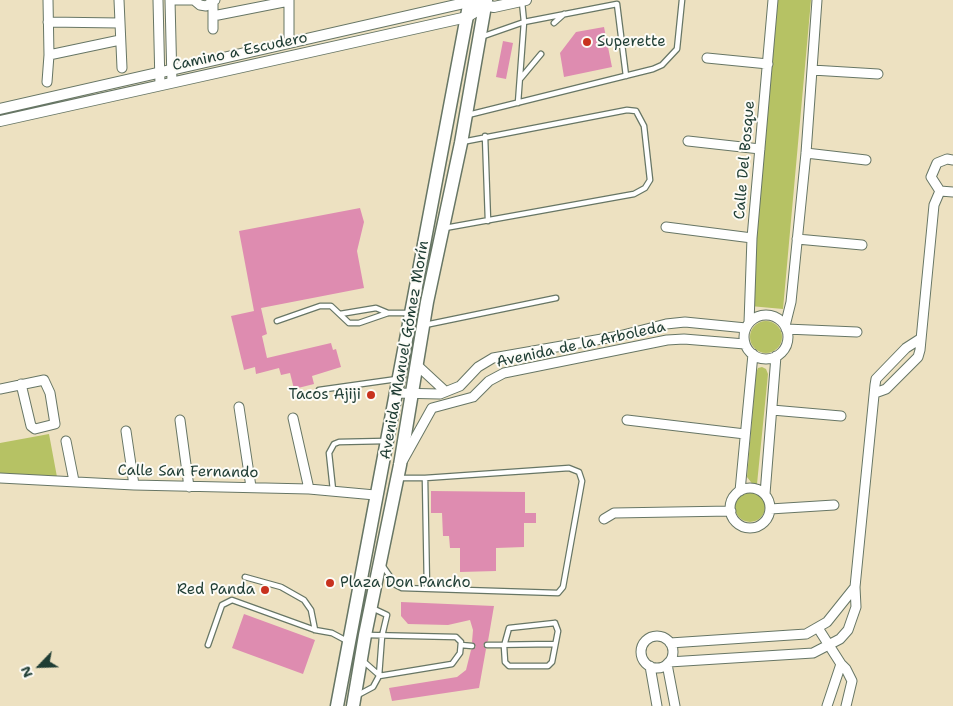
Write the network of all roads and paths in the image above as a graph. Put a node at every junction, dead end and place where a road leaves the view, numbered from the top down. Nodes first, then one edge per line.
1 (48, 0) edge
2 (119, 0) edge
3 (158, 0) edge
4 (171, 0) edge
5 (194, 0) edge
6 (289, 0) edge
7 (524, 0) edge
8 (682, 0) edge
9 (773, 0) edge
10 (818, 0) edge
11 (469, 1) edge
12 (214, 2) edge
13 (486, 3) edge
14 (565, 13) junction
15 (213, 16) junction
16 (467, 17) junction
17 (48, 22) junction
18 (524, 22) junction
19 (119, 23) junction
20 (554, 23) dead end
21 (213, 29) dead end
22 (480, 37) junction
23 (120, 40) junction
24 (289, 42) junction
25 (541, 54) dead end
26 (49, 56) junction
27 (707, 58) dead end
28 (768, 64) junction
29 (122, 68) dead end
30 (171, 69) junction
31 (812, 70) junction
32 (158, 72) junction
33 (878, 74) dead end
34 (626, 76) junction
35 (520, 79) junction
36 (47, 82) dead end
37 (172, 82) junction
38 (160, 85) junction
39 (518, 103) junction
40 (0, 109) edge
41 (465, 116) junction
42 (0, 120) edge
43 (484, 136) junction
44 (688, 141) dead end
45 (461, 142) junction
46 (760, 149) junction
47 (806, 153) junction
48 (953, 157) edge
49 (866, 160) dead end
50 (940, 191) junction
51 (953, 192) edge
52 (488, 221) junction
53 (666, 227) dead end
54 (444, 228) junction
55 (752, 238) junction
56 (797, 239) junction
57 (862, 245) dead end
58 (556, 298) dead end
59 (388, 312) junction
60 (410, 313) junction
61 (340, 314) junction
62 (277, 321) dead end
63 (424, 325) junction
64 (748, 325) junction
65 (785, 328) junction
66 (632, 332) junction
67 (857, 332) dead end
68 (920, 340) junction
69 (745, 344) junction
70 (634, 346) junction
71 (517, 354) junction
72 (753, 354) junction
73 (776, 356) junction
74 (418, 366) junction
75 (520, 370) junction
76 (397, 378) junction
77 (21, 384) junction
78 (0, 388) edge
79 (319, 390) dead end
80 (413, 392) junction
81 (443, 392) junction
82 (395, 393) junction
83 (876, 393) junction
84 (239, 406) dead end
85 (432, 408) junction
86 (772, 410) junction
87 (841, 416) dead end
88 (294, 418) dead end
89 (180, 420) dead end
90 (627, 420) dead end
91 (126, 431) dead end
92 (745, 434) junction
93 (66, 441) dead end
94 (386, 441) junction
95 (400, 465) junction
96 (0, 478) edge
97 (398, 478) junction
98 (425, 478) junction
99 (74, 481) junction
100 (134, 485) junction
101 (189, 487) junction
102 (251, 487) junction
103 (309, 489) junction
104 (333, 490) junction
105 (740, 491) junction
106 (765, 494) junction
107 (375, 495) junction
108 (834, 505) dead end
109 (770, 509) junction
110 (731, 511) junction
111 (604, 519) dead end
112 (381, 564) junction
113 (245, 577) dead end
114 (855, 587) junction
115 (427, 589) junction
116 (370, 607) junction
117 (818, 628) junction
118 (315, 630) junction
119 (365, 635) junction
120 (382, 636) junction
121 (347, 641) junction
122 (670, 643) junction
123 (554, 644) junction
124 (208, 645) dead end
125 (461, 645) junction
126 (487, 645) dead end
127 (472, 646) dead end
128 (504, 646) junction
129 (829, 646) junction
130 (361, 659) junction
131 (668, 663) junction
132 (841, 664) junction
133 (650, 666) junction
134 (379, 676) junction
135 (354, 701) edge
136 (337, 706) edge
137 (657, 706) edge
138 (675, 706) edge
139 (828, 706) edge
140 (846, 706) edge

1 - 17 street
2 - 19 street
3 - 32 street
4 - 5 street
4 - 30 street
5 - 12 street
6 - 15 street
6 - 24 street
7 - 13 street, Camino a Escudero
7 - 18 lane
8 - 34 lane
9 - 28 street, Calle Del Bosque
10 - 31 street
11 - 13 street, Camino a Escudero
11 - 16 main road, Avenida Manuel Gómez Morín
11 - 24 street, Camino a Escudero
12 - 15 street
13 - 16 street, Camino a Escudero
13 - 22 main road, Avenida Manuel Gómez Morín
14 - 18 lane
14 - 20 lane
14 - 34 lane
15 - 21 street
16 - 37 street, Camino a Escudero
16 - 60 main road, Avenida Manuel Gómez Morín
17 - 19 street
17 - 26 street
18 - 22 lane
18 - 35 lane
19 - 23 street
22 - 41 main road, Avenida Manuel Gómez Morín
23 - 26 street
23 - 29 street
24 - 30 street, Camino a Escudero
25 - 35 lane
26 - 36 street
27 - 28 street
28 - 46 street, Calle Del Bosque
30 - 32 street, Camino a Escudero
30 - 37 street
31 - 33 street
31 - 47 street
32 - 38 street
32 - 40 street, Camino a Escudero
34 - 39 lane
35 - 39 lane
37 - 38 street, Camino a Escudero
38 - 42 street, Camino a Escudero
39 - 41 lane
41 - 45 main road, Avenida Manuel Gómez Morín
43 - 45 lane
43 - 52 lane
43 - 52 lane
44 - 46 street
45 - 54 main road, Avenida Manuel Gómez Morín
46 - 55 street, Calle Del Bosque
47 - 49 street
47 - 56 street
48 - 50 street
50 - 51 street
50 - 68 street
52 - 54 lane
53 - 55 street
54 - 63 main road, Avenida Manuel Gómez Morín
55 - 64 street, Calle Del Bosque
56 - 57 street
56 - 65 street
58 - 63 lane
59 - 60 lane
59 - 61 lane
59 - 61 lane
60 - 76 main road, Avenida Manuel Gómez Morín
61 - 62 lane
63 - 74 main road, Avenida Manuel Gómez Morín
64 - 65 street
64 - 66 street, Avenida de la Arboleda
64 - 69 street
65 - 67 street
65 - 73 street
66 - 70 street
66 - 71 street, Avenida de la Arboleda
68 - 83 street
68 - 83 street
69 - 70 street, Avenida de la Arboleda
69 - 72 street
70 - 75 street, Avenida de la Arboleda
71 - 75 street
71 - 81 street, Avenida de la Arboleda
72 - 73 street
72 - 92 street
73 - 86 street
74 - 80 main road, Avenida Manuel Gómez Morín
74 - 81 street
75 - 85 street, Avenida de la Arboleda
76 - 79 lane
76 - 82 main road, Avenida Manuel Gómez Morín
77 - 77 street
77 - 78 street
80 - 81 street
80 - 82 street
80 - 95 main road, Avenida Manuel Gómez Morín
81 - 85 street
82 - 94 main road, Avenida Manuel Gómez Morín
83 - 114 street
84 - 102 street
85 - 95 street
86 - 87 street
86 - 106 street
88 - 103 street
89 - 101 street
90 - 92 street
91 - 100 street
92 - 105 street
93 - 99 street
94 - 104 lane
94 - 107 main road, Avenida Manuel Gómez Morín
95 - 97 main road, Avenida Manuel Gómez Morín
96 - 99 street, Calle San Fernando
97 - 98 lane
97 - 112 main road, Avenida Manuel Gómez Morín
98 - 115 lane
98 - 115 lane
99 - 100 street, Calle San Fernando
100 - 101 street, Calle San Fernando
101 - 102 street, Calle San Fernando
102 - 103 street, Calle San Fernando
103 - 104 street, Calle San Fernando
104 - 107 street, Calle San Fernando
105 - 106 street
105 - 110 street
106 - 109 street
107 - 121 main road, Avenida Manuel Gómez Morín
108 - 109 street
109 - 110 street
110 - 111 street
112 - 115 lane
112 - 116 main road, Avenida Manuel Gómez Morín
113 - 118 lane
114 - 117 street
114 - 129 street
116 - 119 main road, Avenida Manuel Gómez Morín
116 - 120 lane
117 - 122 street
117 - 129 street
118 - 121 lane
118 - 124 lane
119 - 120 lane
119 - 130 main road, Avenida Manuel Gómez Morín
120 - 125 lane
120 - 134 lane
121 - 136 main road, Avenida Manuel Gómez Morín
122 - 131 street
122 - 133 street
123 - 128 lane
123 - 128 lane
123 - 128 lane
125 - 127 lane
125 - 134 lane
126 - 128 lane
129 - 131 street
129 - 132 street
130 - 134 lane
130 - 135 main road, Avenida Manuel Gómez Morín
131 - 133 street
131 - 138 street
132 - 139 street
132 - 140 street
133 - 137 street
134 - 135 lane

